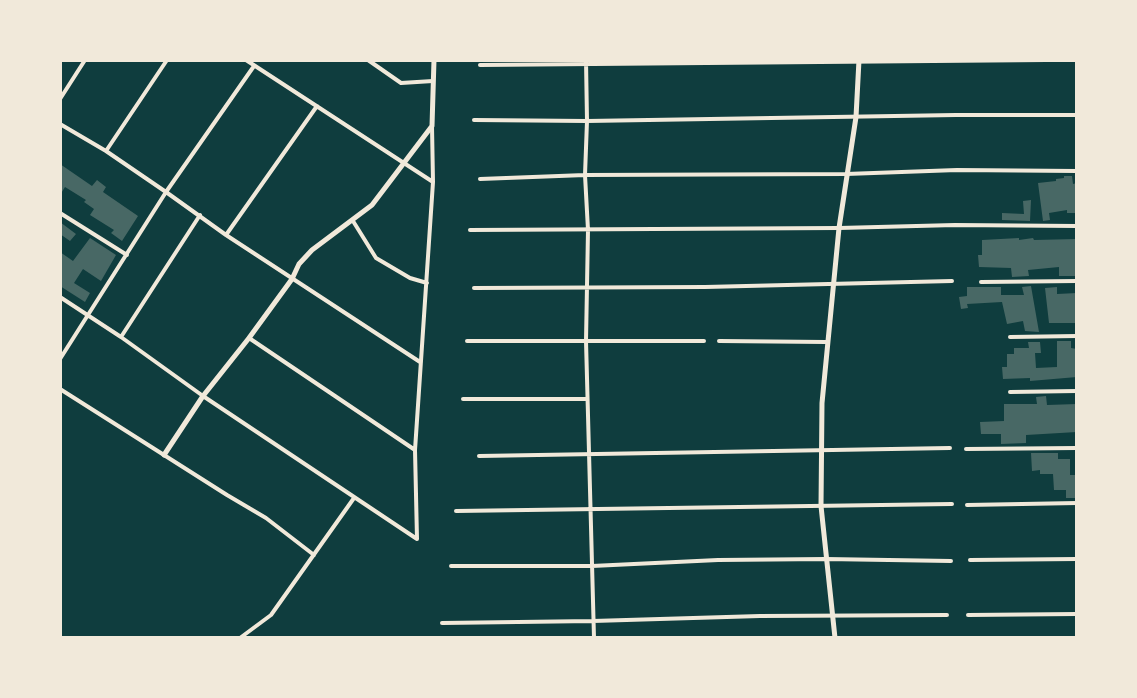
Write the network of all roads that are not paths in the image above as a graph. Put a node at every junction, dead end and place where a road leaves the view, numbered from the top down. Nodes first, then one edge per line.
1 (85, 60) edge
2 (167, 60) edge
3 (246, 60) edge
4 (368, 60) edge
5 (434, 60) edge
6 (859, 60) edge
7 (974, 60) edge
8 (1033, 60) edge
9 (1046, 60) edge
10 (586, 62) edge
11 (480, 65) dead end
12 (254, 66) junction
13 (433, 81) junction
14 (60, 99) edge
15 (317, 106) junction
16 (1077, 115) edge
17 (856, 117) junction
18 (474, 120) dead end
19 (587, 121) junction
20 (60, 124) edge
21 (432, 126) junction
22 (106, 151) junction
23 (404, 162) junction
24 (1077, 171) edge
25 (846, 174) junction
26 (585, 175) junction
27 (480, 179) dead end
28 (433, 182) junction
29 (166, 192) junction
30 (60, 213) edge
31 (200, 215) junction
32 (353, 221) junction
33 (1077, 226) edge
34 (839, 228) junction
35 (470, 230) dead end
36 (588, 230) junction
37 (226, 235) junction
38 (127, 255) junction
39 (292, 279) junction
40 (952, 281) dead end
41 (1077, 281) edge
42 (981, 282) dead end
43 (427, 283) junction
44 (834, 285) junction
45 (587, 287) junction
46 (474, 288) dead end
47 (60, 297) edge
48 (88, 315) junction
49 (1077, 336) edge
50 (121, 337) junction
51 (1010, 337) dead end
52 (249, 338) junction
53 (467, 341) dead end
54 (586, 341) junction
55 (704, 341) dead end
56 (719, 341) dead end
57 (826, 342) junction
58 (60, 359) edge
59 (420, 362) junction
60 (60, 389) edge
61 (1077, 391) edge
62 (1010, 392) dead end
63 (203, 396) junction
64 (463, 399) dead end
65 (587, 399) junction
66 (950, 448) dead end
67 (1077, 448) edge
68 (821, 449) junction
69 (966, 449) dead end
70 (415, 450) junction
71 (589, 454) junction
72 (164, 455) junction
73 (479, 456) dead end
74 (354, 498) junction
75 (1077, 503) edge
76 (952, 504) dead end
77 (967, 505) dead end
78 (821, 506) junction
79 (591, 508) junction
80 (456, 511) dead end
81 (314, 555) junction
82 (826, 559) junction
83 (1077, 559) edge
84 (970, 560) dead end
85 (951, 561) dead end
86 (451, 566) dead end
87 (592, 566) junction
88 (1077, 614) edge
89 (947, 615) dead end
90 (968, 615) dead end
91 (832, 616) junction
92 (593, 621) junction
93 (442, 623) dead end
94 (240, 638) edge
95 (594, 638) edge
96 (835, 638) edge

1 - 14 street
2 - 22 street
3 - 12 street
4 - 13 street
5 - 13 street
6 - 7 street
6 - 10 street
6 - 17 street
7 - 8 street
8 - 9 street
10 - 11 street
10 - 19 street
12 - 15 street
12 - 29 street
13 - 21 street
15 - 23 street
15 - 37 street
16 - 17 street
17 - 19 street
17 - 25 street
18 - 19 street
19 - 26 street
20 - 22 street
21 - 23 street
21 - 28 street
22 - 29 street
23 - 28 street
23 - 32 street
24 - 25 street
25 - 26 street
25 - 34 street
26 - 27 street
26 - 36 street
28 - 43 street
29 - 31 street
29 - 38 street
30 - 38 street
31 - 37 street
31 - 50 street
32 - 39 street
32 - 43 street
33 - 34 street
34 - 36 street
34 - 44 street
35 - 36 street
36 - 45 street
37 - 39 street
38 - 48 street
39 - 52 street
39 - 59 street
40 - 44 street
41 - 42 street
43 - 59 street
44 - 45 street
44 - 57 street
45 - 46 street
45 - 54 street
47 - 48 street
48 - 50 street
48 - 58 street
49 - 51 street
50 - 63 street
52 - 63 street
52 - 70 street
53 - 54 street
54 - 55 street
54 - 65 street
56 - 57 street
57 - 68 street
59 - 70 street
60 - 72 street
61 - 62 street
63 - 72 street
63 - 74 street
64 - 65 street
65 - 71 street
66 - 68 street
67 - 69 street
68 - 71 street
68 - 78 street
70 - 74 street
71 - 73 street
71 - 79 street
72 - 81 street
74 - 81 street
75 - 77 street
76 - 78 street
78 - 79 street
78 - 82 street
79 - 80 street
79 - 87 street
81 - 94 street
82 - 85 street
82 - 87 street
82 - 91 street
83 - 84 street
86 - 87 street
87 - 92 street
88 - 90 street
89 - 91 street
91 - 92 street
91 - 96 street
92 - 93 street
92 - 95 street

